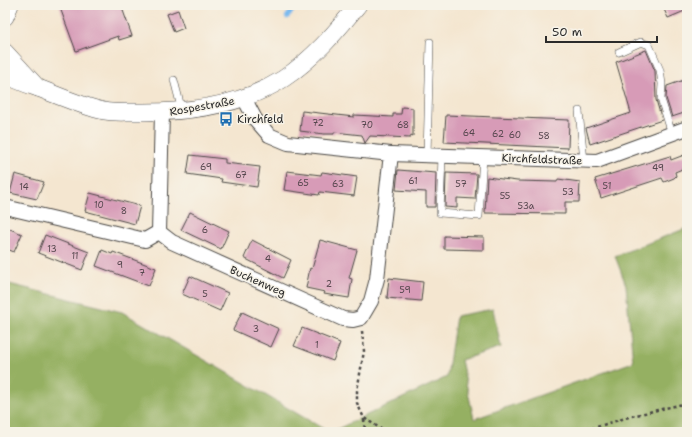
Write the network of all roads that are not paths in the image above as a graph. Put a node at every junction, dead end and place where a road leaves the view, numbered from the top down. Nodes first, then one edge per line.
1 (10, 5) edge
2 (358, 5) edge
3 (5, 17) edge
4 (430, 42) dead end
5 (5, 52) edge
6 (619, 52) dead end
7 (5, 74) edge
8 (174, 80) dead end
9 (38, 88) junction
10 (244, 98) junction
11 (182, 111) junction
12 (578, 111) dead end
13 (162, 113) junction
14 (687, 128) edge
15 (672, 134) junction
16 (391, 154) junction
17 (427, 155) junction
18 (442, 156) junction
19 (483, 157) junction
20 (584, 161) junction
21 (5, 207) edge
22 (159, 232) junction

1 - 3 street
2 - 10 street, Rospestraße
4 - 17 lane
5 - 9 street, Rospestraße
6 - 15 lane
7 - 9 street, Rospestraße
8 - 11 lane
9 - 13 street, Rospestraße
10 - 11 street, Rospestraße
10 - 16 street, Kirchfeldstraße
11 - 13 street, Rospestraße
12 - 20 lane
13 - 22 street
14 - 15 street, Kirchfeldstraße
15 - 20 street, Kirchfeldstraße
16 - 17 street, Kirchfeldstraße
16 - 22 street, Buchenweg
17 - 18 street, Kirchfeldstraße
18 - 19 street, Kirchfeldstraße
18 - 19 lane
19 - 20 street, Kirchfeldstraße
21 - 22 street

